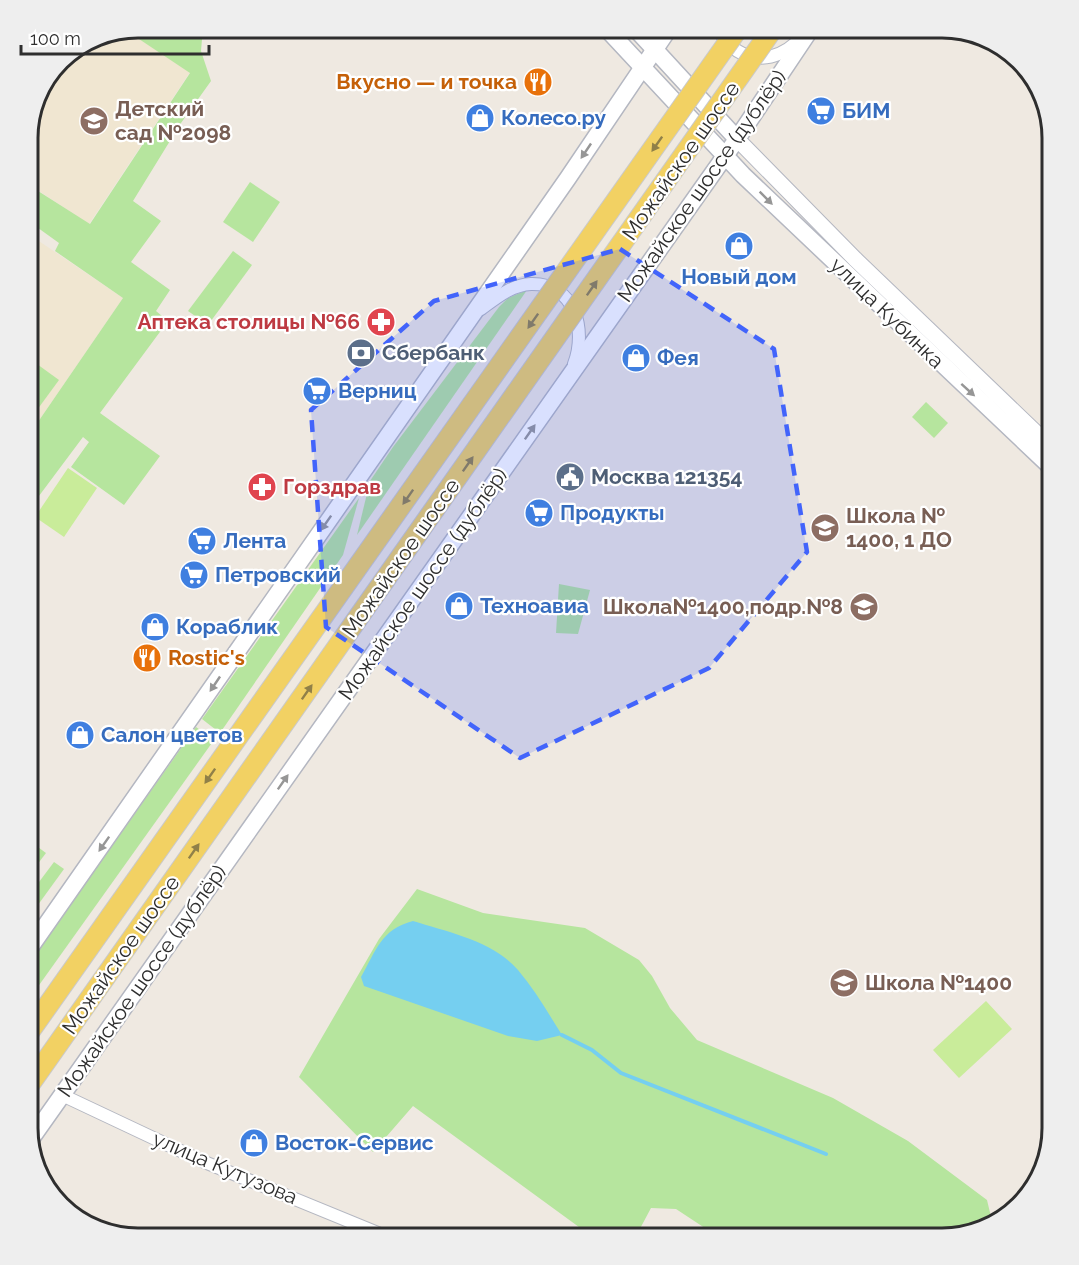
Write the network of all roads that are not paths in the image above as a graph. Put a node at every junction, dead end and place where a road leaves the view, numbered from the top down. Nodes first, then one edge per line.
1 (615, 38) edge
2 (644, 38) edge
3 (662, 38) edge
4 (724, 38) edge
5 (731, 38) edge
6 (766, 38) edge
7 (800, 38) edge
8 (804, 38) edge
9 (654, 50) junction
10 (642, 68) junction
11 (737, 139) junction
12 (724, 156) junction
13 (470, 317) junction
14 (571, 373) junction
15 (1042, 438) edge
16 (1042, 458) edge
17 (38, 936) edge
18 (38, 1019) edge
19 (38, 1072) edge
20 (62, 1095) junction
21 (38, 1129) edge
22 (366, 1228) edge

1 - 10 main road, улица Кубинка
2 - 9 main road
3 - 9 main road
4 - 7 street
5 -> 18 main road, Можайское шоссе, bridge
19 -> 6 main road, Можайское шоссе, bridge
8 - 11 main road, Можайское шоссе (дублёр)
9 - 10 main road
9 - 11 main road
10 - 12 main road, улица Кубинка
10 -> 13 main road
11 - 12 main road, Можайское шоссе (дублёр)
11 - 15 street
12 - 14 main road, Можайское шоссе (дублёр)
12 -> 16 main road, улица Кубинка
13 - 14 street
13 -> 17 main road
20 -> 14 main road, Можайское шоссе (дублёр)
20 - 21 main road, Можайское шоссе (дублёр)
20 - 22 street, улица Кутузова

